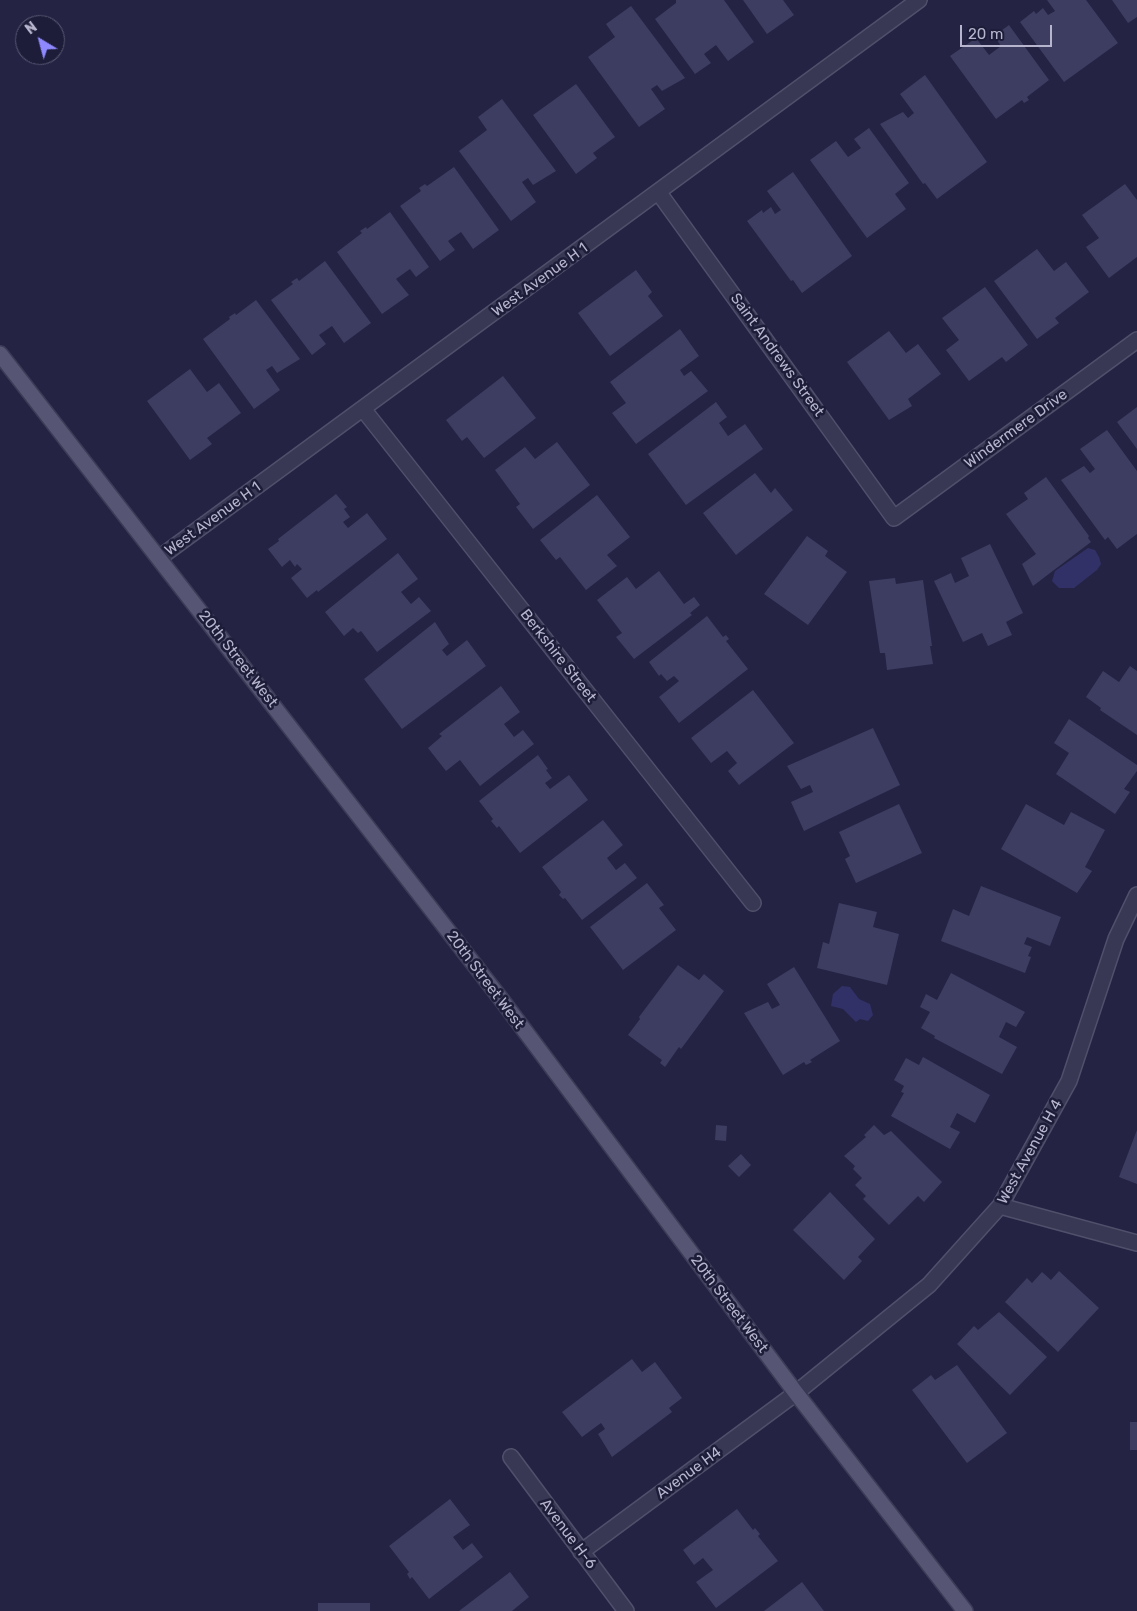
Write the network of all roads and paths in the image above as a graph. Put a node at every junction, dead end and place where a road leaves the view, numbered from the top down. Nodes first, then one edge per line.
1 (919, 0) edge
2 (659, 193) junction
3 (1137, 340) edge
4 (0, 354) edge
5 (363, 410) junction
6 (894, 518) joint
7 (159, 558) junction
8 (1137, 895) edge
9 (753, 903) dead end
10 (1000, 1206) junction
11 (1137, 1243) edge
12 (796, 1393) junction
13 (511, 1456) dead end
14 (581, 1552) junction
15 (626, 1611) edge
16 (965, 1611) edge

1 - 2 street, West Avenue H 1
2 - 5 street, West Avenue H 1
2 - 6 street, Saint Andrews Street
3 - 6 street, Windermere Drive
4 - 7 main road, 20th Street West
5 - 7 street, West Avenue H 1
5 - 9 street, Berkshire Street
7 - 12 main road, 20th Street West
8 - 10 street, West Avenue H 4
10 - 11 street
10 - 12 street, West Avenue H 4
12 - 14 street, Avenue H4
12 - 16 main road, 20th Street West
13 - 14 street, Avenue H-6
14 - 15 street, Avenue H-6

